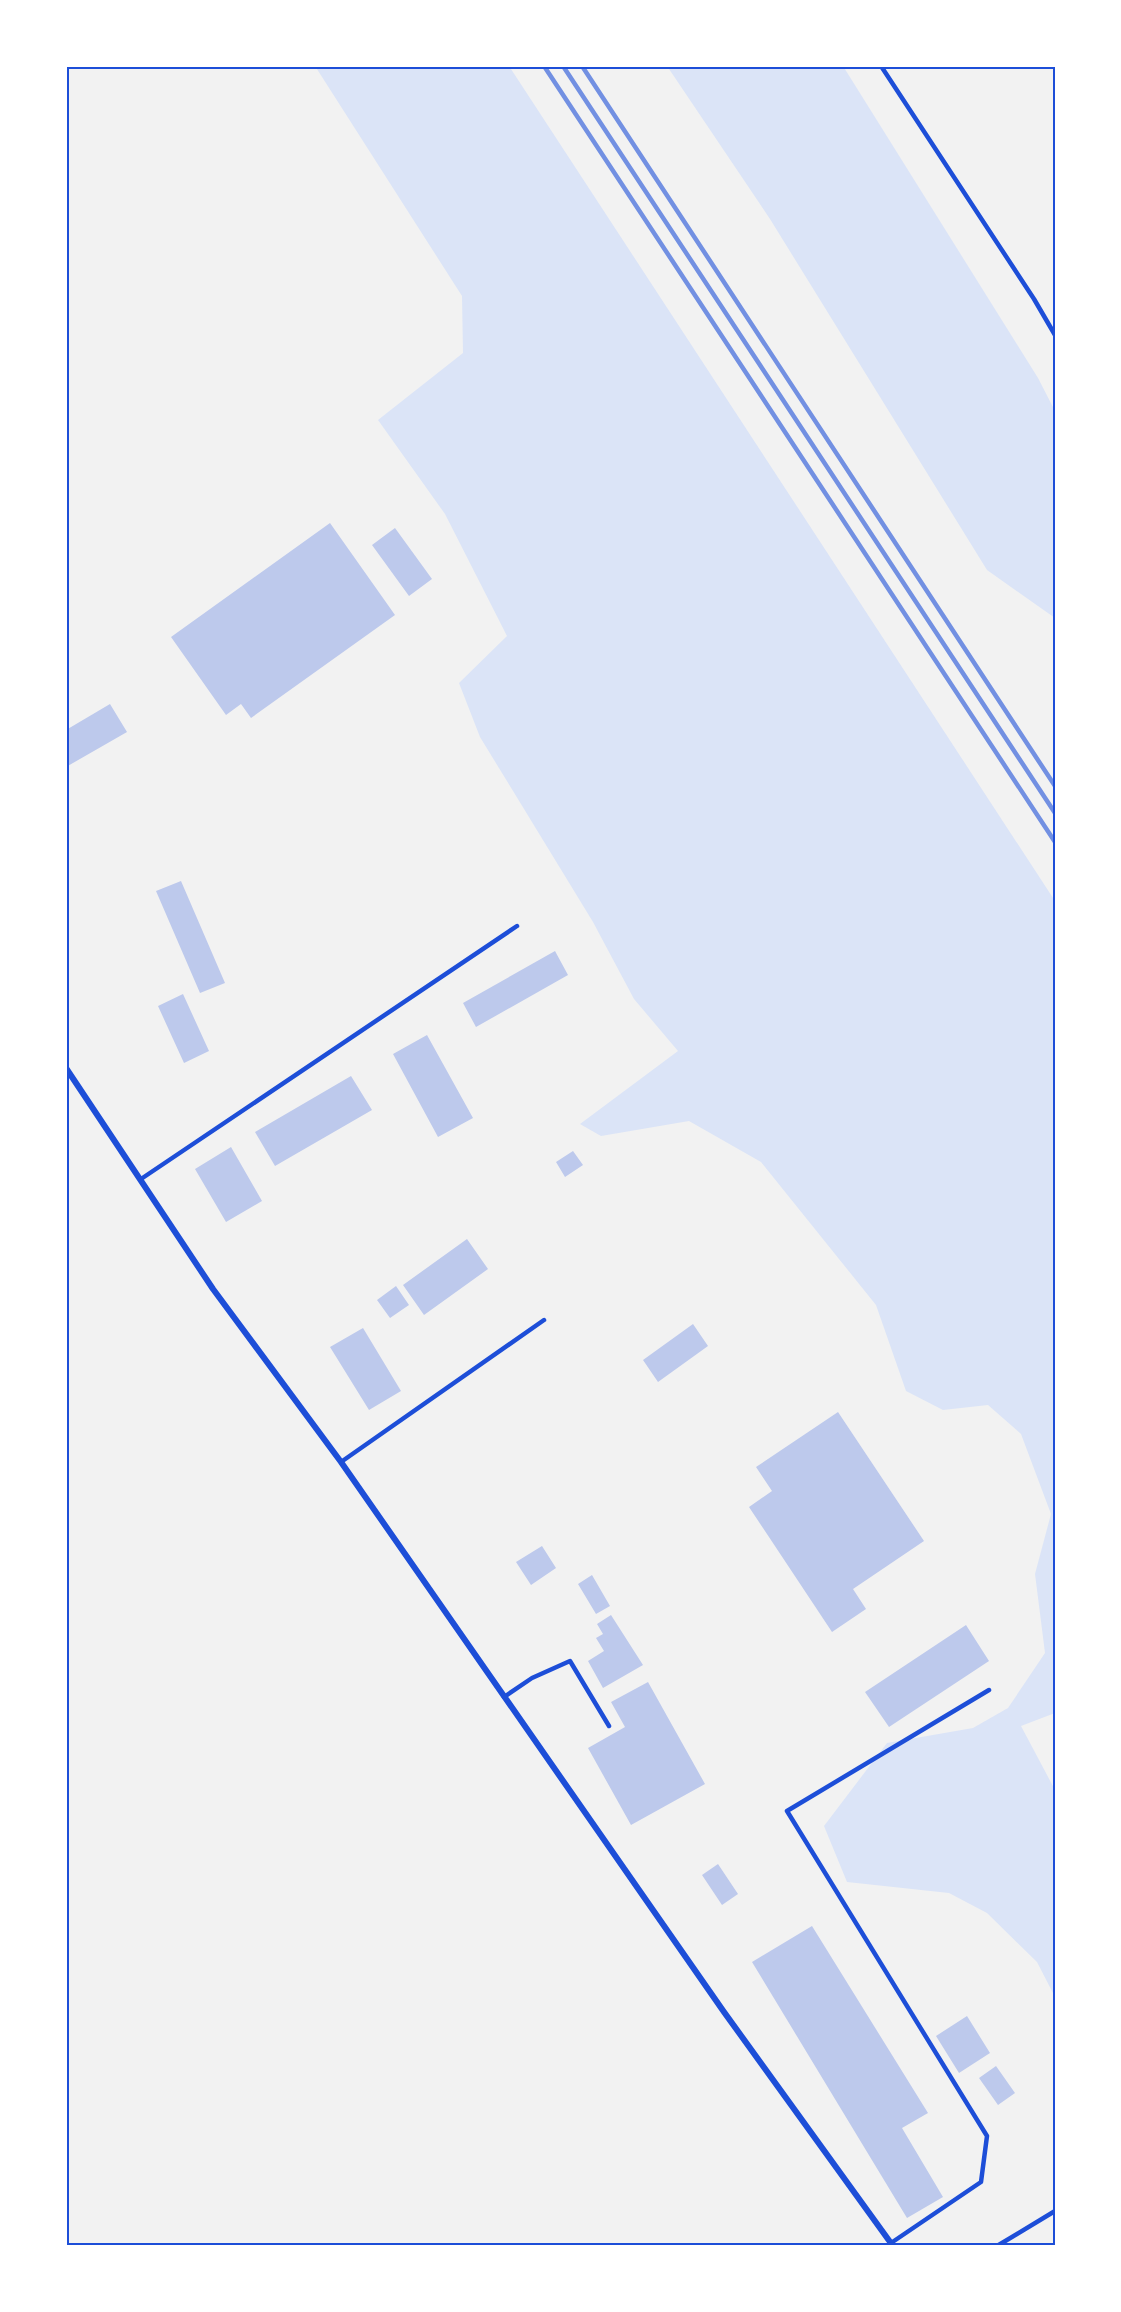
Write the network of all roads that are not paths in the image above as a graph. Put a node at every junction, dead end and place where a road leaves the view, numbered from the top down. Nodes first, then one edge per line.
1 (880, 66) edge
2 (1055, 335) edge
3 (517, 926) dead end
4 (66, 1068) edge
5 (141, 1179) junction
6 (544, 1320) dead end
7 (340, 1462) junction
8 (989, 1690) dead end
9 (504, 1697) junction
10 (609, 1726) dead end
11 (1055, 2211) edge
12 (892, 2244) edge
13 (997, 2246) edge

1 - 2 lane
3 - 5 lane
4 - 5 street
5 - 7 street
6 - 7 lane
7 - 9 street
8 - 12 lane
9 - 10 lane
9 - 12 street
11 - 13 lane

